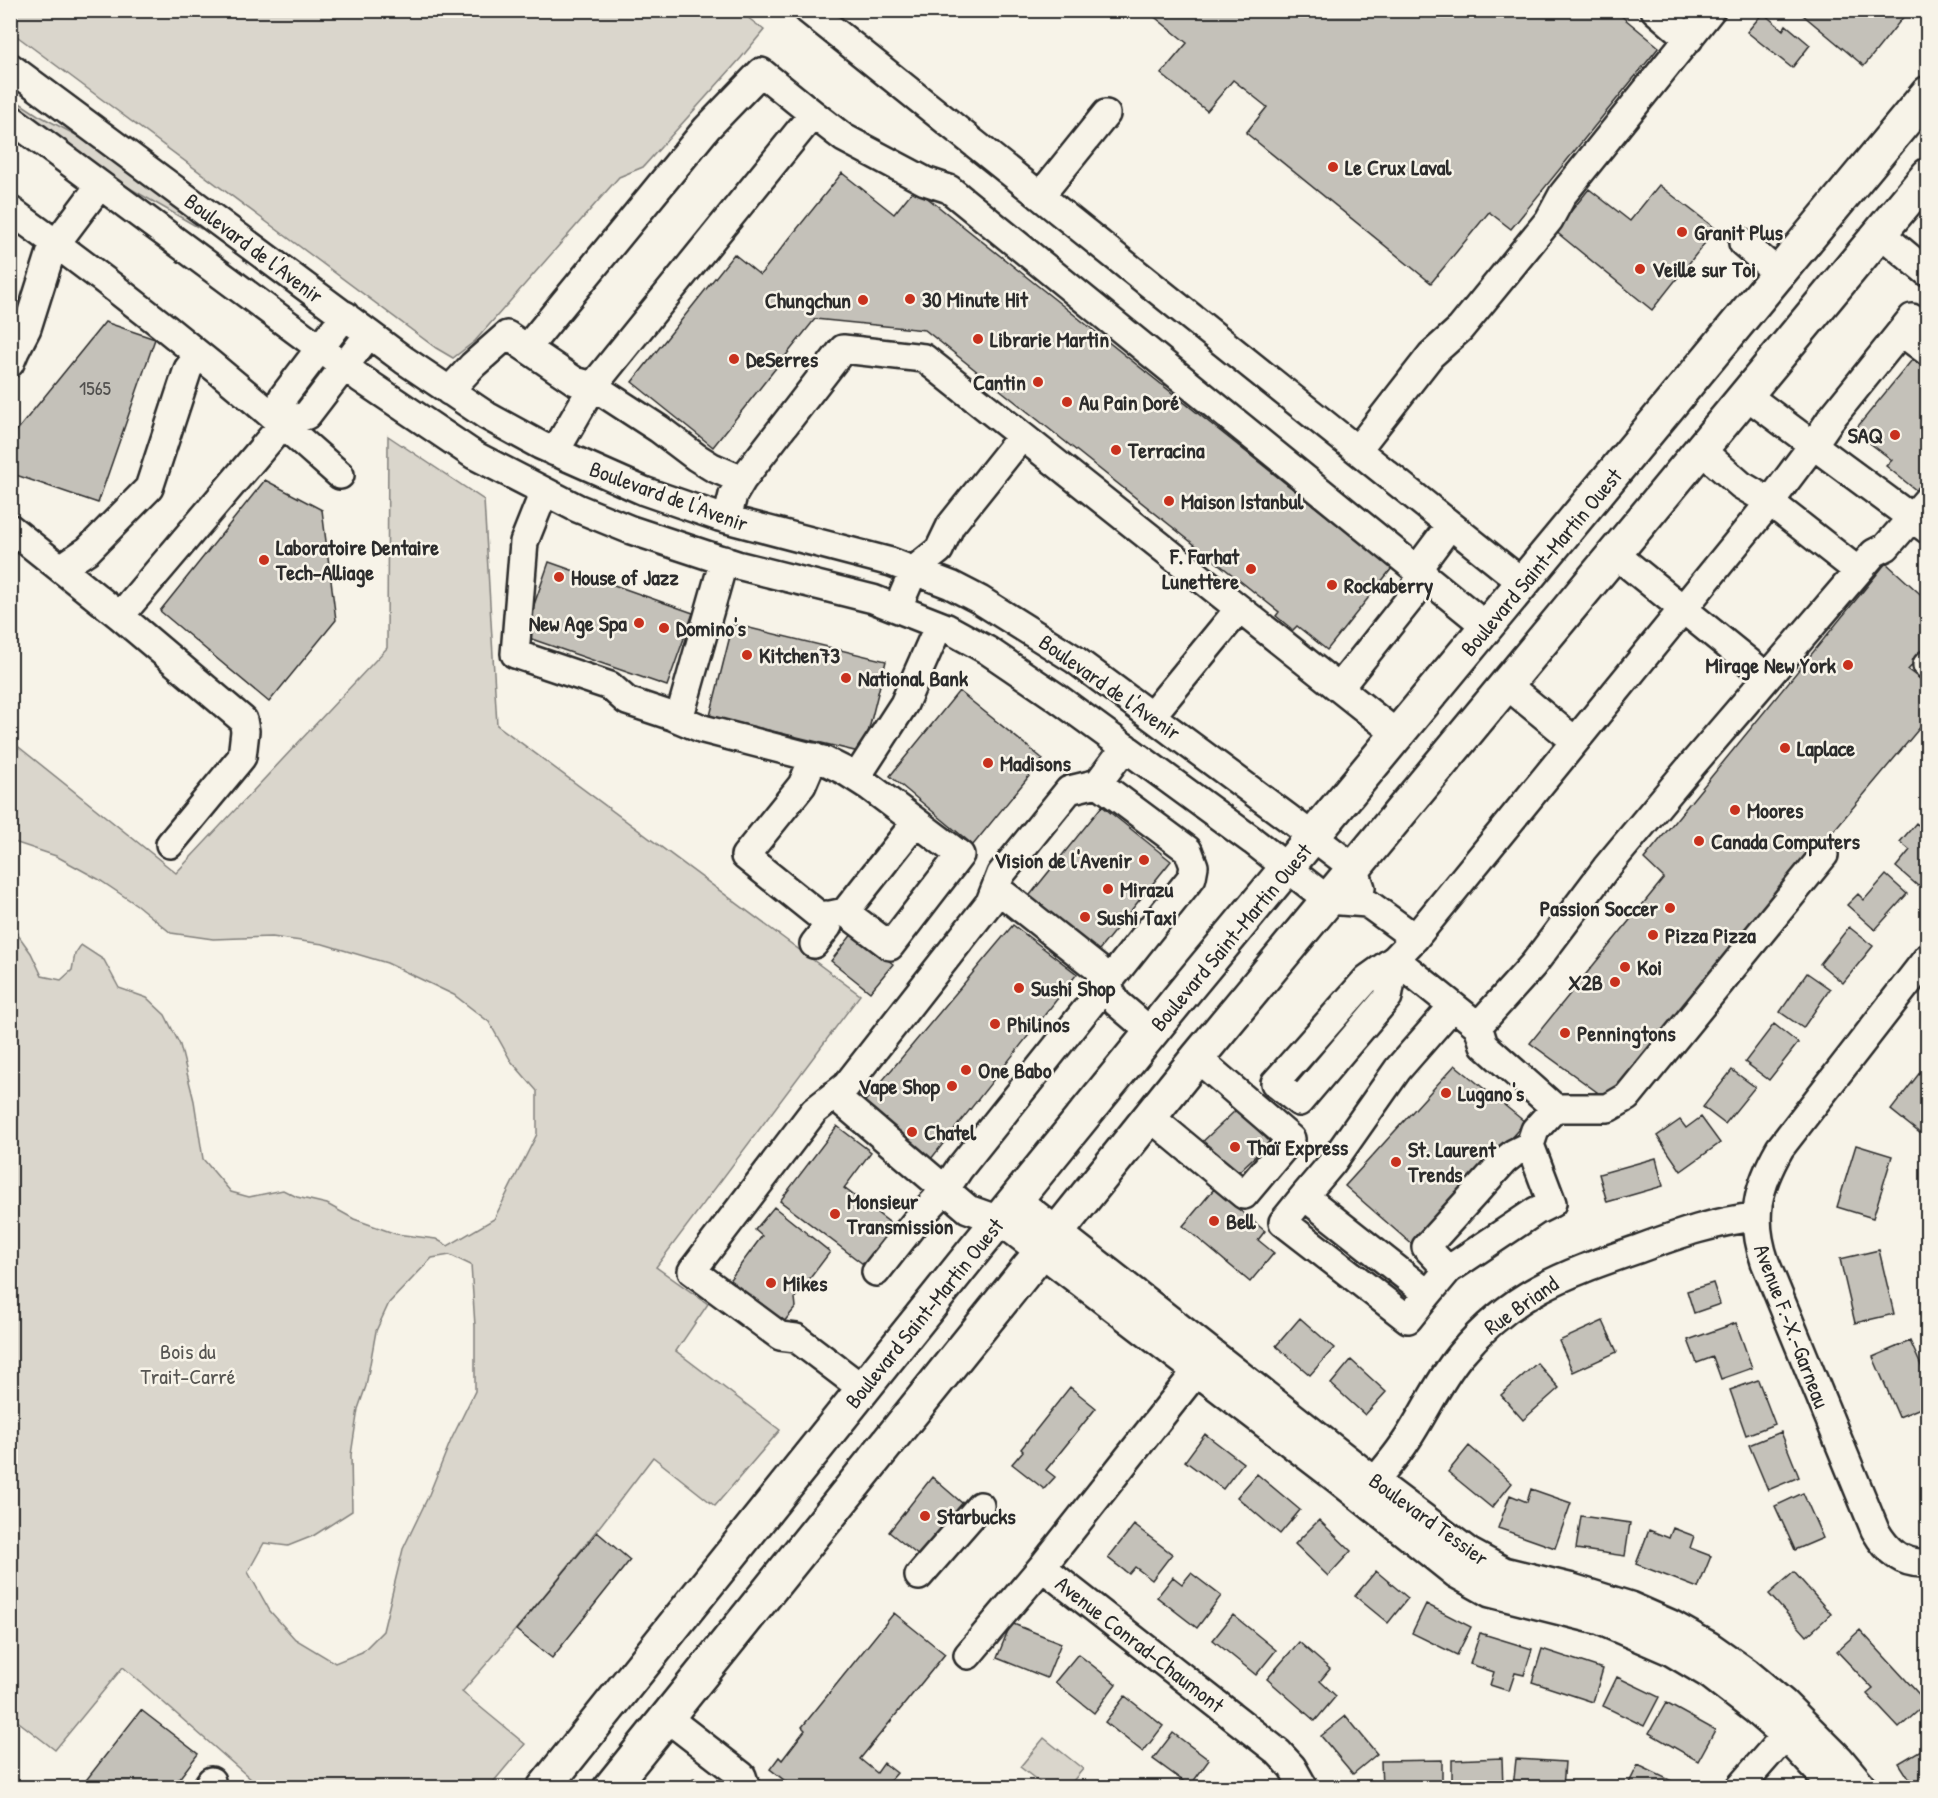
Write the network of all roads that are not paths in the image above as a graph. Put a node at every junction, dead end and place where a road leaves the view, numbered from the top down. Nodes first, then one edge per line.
1 (808, 10) edge
2 (1655, 10) edge
3 (1711, 10) edge
4 (1689, 39) junction
5 (10, 67) edge
6 (1928, 93) edge
7 (813, 114) junction
8 (1106, 114) dead end
9 (10, 118) edge
10 (1928, 175) edge
11 (100, 185) junction
12 (1040, 196) junction
13 (10, 210) edge
14 (1880, 233) junction
15 (1743, 243) dead end
16 (56, 244) junction
17 (1928, 273) edge
18 (1779, 274) junction
19 (345, 315) junction
20 (1928, 330) edge
21 (1901, 332) junction
22 (369, 334) junction
23 (527, 348) junction
24 (321, 349) junction
25 (1928, 352) edge
26 (199, 354) junction
27 (10, 363) edge
28 (345, 366) junction
29 (593, 386) junction
30 (449, 391) junction
31 (1746, 395) junction
32 (283, 424) junction
33 (1022, 436) junction
34 (1813, 445) junction
35 (1357, 450) junction
36 (1701, 450) junction
37 (555, 452) junction
38 (340, 476) dead end
39 (742, 480) junction
40 (544, 492) junction
41 (1770, 502) junction
42 (727, 519) junction
43 (1924, 520) edge
44 (1450, 525) junction
45 (10, 528) edge
46 (1615, 554) junction
47 (724, 560) junction
48 (61, 568) junction
49 (914, 570) junction
50 (1858, 571) junction
51 (1420, 572) junction
52 (1523, 583) junction
53 (898, 607) junction
54 (1239, 609) junction
55 (1683, 609) junction
56 (120, 616) junction
57 (939, 625) junction
58 (1487, 627) junction
59 (1767, 677) junction
60 (1506, 685) junction
61 (1339, 688) junction
62 (1152, 715) junction
63 (680, 719) junction
64 (1398, 735) junction
65 (1575, 741) junction
66 (1125, 747) junction
67 (814, 757) junction
68 (856, 778) junction
69 (1098, 783) junction
70 (916, 822) junction
71 (1314, 837) junction
72 (170, 844) dead end
73 (1824, 855) dead end
74 (1288, 868) junction
75 (1354, 868) junction
76 (996, 888) junction
77 (1328, 900) junction
78 (1366, 903) junction
79 (835, 914) junction
80 (1415, 938) junction
81 (814, 944) dead end
82 (1928, 957) edge
83 (1395, 959) junction
84 (1105, 984) junction
85 (1453, 1006) junction
86 (1478, 1026) junction
87 (1152, 1033) junction
88 (1197, 1058) junction
89 (834, 1095) junction
90 (1555, 1108) junction
91 (1149, 1116) junction
92 (1530, 1145) junction
93 (945, 1190) junction
94 (1008, 1209) junction
95 (1756, 1217) junction
96 (1049, 1241) junction
97 (1448, 1270) junction
98 (876, 1272) dead end
99 (1204, 1362) junction
100 (863, 1389) junction
101 (1368, 1489) junction
102 (980, 1506) dead end
103 (1928, 1563) edge
104 (1042, 1568) junction
105 (919, 1576) dead end
106 (968, 1655) dead end
107 (666, 1718) junction
108 (1792, 1727) junction
109 (544, 1788) edge
110 (610, 1788) edge
111 (746, 1788) edge
112 (1304, 1788) edge
113 (1739, 1788) edge
114 (1833, 1788) edge
115 (1864, 1788) edge

1 - 12 street
2 - 4 street
3 - 4 street
4 - 35 street
5 - 19 street, Boulevard de l'Avenir
6 - 18 main road, Boulevard Saint-Martin Ouest
7 - 23 street
7 - 29 street
7 - 51 street
8 - 12 street
9 - 11 street, Boulevard de l'Avenir
10 - 14 main road
11 - 16 street
11 - 24 street, Boulevard de l'Avenir
12 - 35 street
13 - 16 street
14 - 17 street
14 - 31 main road
15 - 18 street
16 - 26 street
16 - 27 street
18 - 52 main road, Boulevard Saint-Martin Ouest
19 - 22 street, Boulevard de l'Avenir
19 - 24 street
20 - 21 street
21 - 25 street
21 - 34 street
22 - 28 street
22 - 30 street, Boulevard de l'Avenir
23 - 29 street
23 - 30 street
24 - 28 street, Boulevard de l'Avenir
24 - 32 street
26 - 32 street
26 - 48 street
28 - 32 street
28 - 40 street, Boulevard de l'Avenir
29 - 37 street
29 - 39 street
30 - 37 street, Boulevard de l'Avenir
31 - 34 street
31 - 36 main road
32 - 38 street
32 - 56 street
33 - 39 street
33 - 49 street
33 - 54 street
34 - 41 street
34 - 43 street
35 - 44 street
36 - 41 street
36 - 46 main road
37 - 42 street, Boulevard de l'Avenir
39 - 42 street
40 - 47 street, Boulevard de l'Avenir
40 - 63 street
41 - 50 street
41 - 55 street
42 - 49 street, Boulevard de l'Avenir
43 - 50 street
44 - 51 street
44 - 52 street
45 - 48 street
46 - 55 street
46 - 60 main road
47 - 53 street, Boulevard de l'Avenir
47 - 63 street
48 - 56 street
49 - 53 street
49 - 62 street, Boulevard de l'Avenir
50 - 59 street
51 - 58 street
51 - 61 street
52 - 58 main road, Boulevard Saint-Martin Ouest
53 - 57 street, Boulevard de l'Avenir
54 - 61 street
54 - 62 street
55 - 59 street
55 - 65 street
56 - 72 street
57 - 66 street, Boulevard de l'Avenir
57 - 68 street
58 - 64 main road, Boulevard Saint-Martin Ouest
59 - 86 street
60 - 65 street
60 - 75 main road
61 - 64 street
62 - 71 street, Boulevard de l'Avenir
63 - 67 street
64 - 71 main road, Boulevard Saint-Martin Ouest
65 - 80 street
66 - 69 street
66 - 74 street, Boulevard de l'Avenir
67 - 68 street
67 - 79 street
68 - 70 street
69 - 76 street
69 - 84 street
70 - 79 street
70 - 79 street
71 - 74 main road, Boulevard Saint-Martin Ouest
71 - 75 street, Boulevard de l'Avenir
73 - 90 street
74 - 77 street, Boulevard de l'Avenir
74 - 87 main road, Boulevard Saint-Martin Ouest
75 - 77 main road
75 - 78 street
76 - 84 street
76 - 89 street
77 - 78 street
77 - 88 main road
78 - 80 street
79 - 81 street
80 - 83 street
82 - 95 street, Avenue F.-X.-Garneau
83 - 83 street
83 - 85 street
84 - 87 street
84 - 93 street
85 - 86 street
85 - 97 street
86 - 90 street
87 - 94 main road, Boulevard Saint-Martin Ouest
88 - 91 main road
88 - 91 street
89 - 93 street, Boulevard Tessier
89 - 100 street
90 - 92 street
91 - 96 main road
92 - 97 street
92 - 97 street
93 - 94 street, Boulevard Tessier
93 - 98 street
94 - 96 street, Boulevard Tessier
94 - 100 main road, Boulevard Saint-Martin Ouest
95 - 101 street, Rue Briand
95 - 103 street, Avenue F.-X.-Garneau
96 - 99 street, Boulevard Tessier
96 - 107 main road
99 - 101 street, Boulevard Tessier
99 - 104 street, Avenue Conrad-Chaumont
100 - 109 main road, Boulevard Saint-Martin Ouest
101 - 108 street, Boulevard Tessier
102 - 105 street
104 - 106 street
104 - 112 street, Avenue Conrad-Chaumont
107 - 110 main road
107 - 111 street
108 - 113 street
108 - 114 street, Boulevard Tessier
108 - 115 street, Boulevard Tessier

